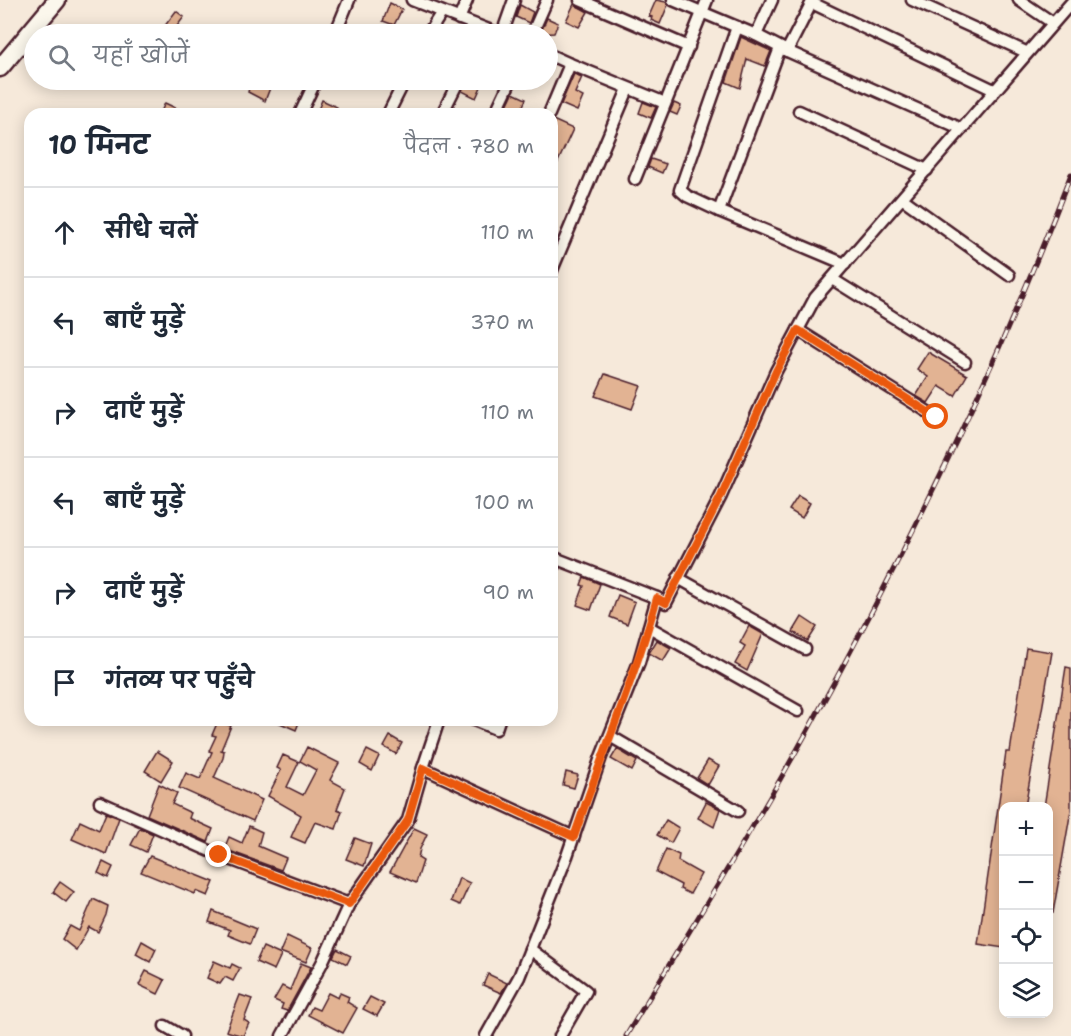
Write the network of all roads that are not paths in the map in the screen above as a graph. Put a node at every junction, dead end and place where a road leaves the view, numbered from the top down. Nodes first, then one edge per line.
1 (57, 0) edge
2 (349, 0) edge
3 (467, 0) edge
4 (514, 0) edge
5 (548, 0) edge
6 (580, 0) edge
7 (674, 0) edge
8 (707, 0) edge
9 (772, 0) edge
10 (912, 0) edge
11 (1019, 0) edge
12 (417, 1) edge
13 (813, 1) edge
14 (1071, 3) edge
15 (442, 12) junction
16 (703, 12) junction
17 (459, 19) junction
18 (1053, 23) junction
19 (37, 24) edge
20 (339, 24) edge
21 (434, 24) edge
22 (468, 24) edge
23 (505, 24) edge
24 (537, 24) edge
25 (737, 27) junction
26 (756, 35) junction
27 (24, 39) edge
28 (689, 47) junction
29 (784, 49) junction
30 (1026, 52) junction
31 (558, 59) edge
32 (570, 64) junction
33 (0, 68) edge
34 (628, 89) junction
35 (313, 90) edge
36 (400, 90) edge
37 (454, 90) edge
38 (506, 90) edge
39 (993, 90) junction
40 (665, 103) junction
41 (307, 108) edge
42 (391, 108) edge
43 (445, 108) edge
44 (498, 108) edge
45 (552, 108) edge
46 (798, 111) dead end
47 (962, 129) junction
48 (927, 170) junction
49 (635, 179) dead end
50 (903, 199) junction
51 (719, 211) junction
52 (558, 256) edge
53 (845, 264) junction
54 (1009, 275) dead end
55 (832, 279) junction
56 (798, 330) junction
57 (965, 362) dead end
58 (936, 417) dead end
59 (558, 560) edge
60 (678, 578) junction
61 (657, 598) junction
62 (649, 627) junction
63 (805, 649) dead end
64 (798, 711) dead end
65 (436, 726) edge
66 (610, 736) junction
67 (423, 768) junction
68 (100, 802) dead end
69 (738, 811) dead end
70 (574, 837) junction
71 (349, 904) junction
72 (530, 949) junction
73 (165, 1026) dead end
74 (183, 1036) edge
75 (282, 1036) edge
76 (486, 1036) edge
77 (560, 1036) edge

1 - 19 main road
2 - 20 street
3 - 17 street
4 - 23 street
5 - 24 street
6 - 28 street
7 - 16 street
8 - 16 street
9 - 26 street
10 - 30 street
11 - 18 street
12 - 15 street
13 - 29 street
13 - 39 street
14 - 18 street
15 - 17 street
15 - 21 street
16 - 25 street
16 - 28 street
17 - 22 street
18 - 30 street
25 - 26 street
25 - 51 street
26 - 29 street
27 - 33 main road
28 - 40 street
29 - 47 street
29 - 51 street
30 - 39 street
31 - 32 street
32 - 34 street
32 - 45 street
34 - 40 street
34 - 52 street
35 - 41 street
36 - 42 street
37 - 43 street
38 - 44 street
39 - 47 street
40 - 49 street
46 - 48 street
47 - 48 street
48 - 50 street
50 - 53 street
50 - 54 street
51 - 53 street
53 - 55 street
55 - 56 street
55 - 57 street
56 - 58 street
56 - 60 street
59 - 61 street
60 - 61 street
60 - 63 street
61 - 62 street
62 - 64 street
62 - 66 street
65 - 67 street
66 - 69 street
66 - 70 street
67 - 70 street
67 - 71 street
68 - 71 street
70 - 72 street
71 - 75 street
72 - 76 street
72 - 77 street
73 - 74 street

